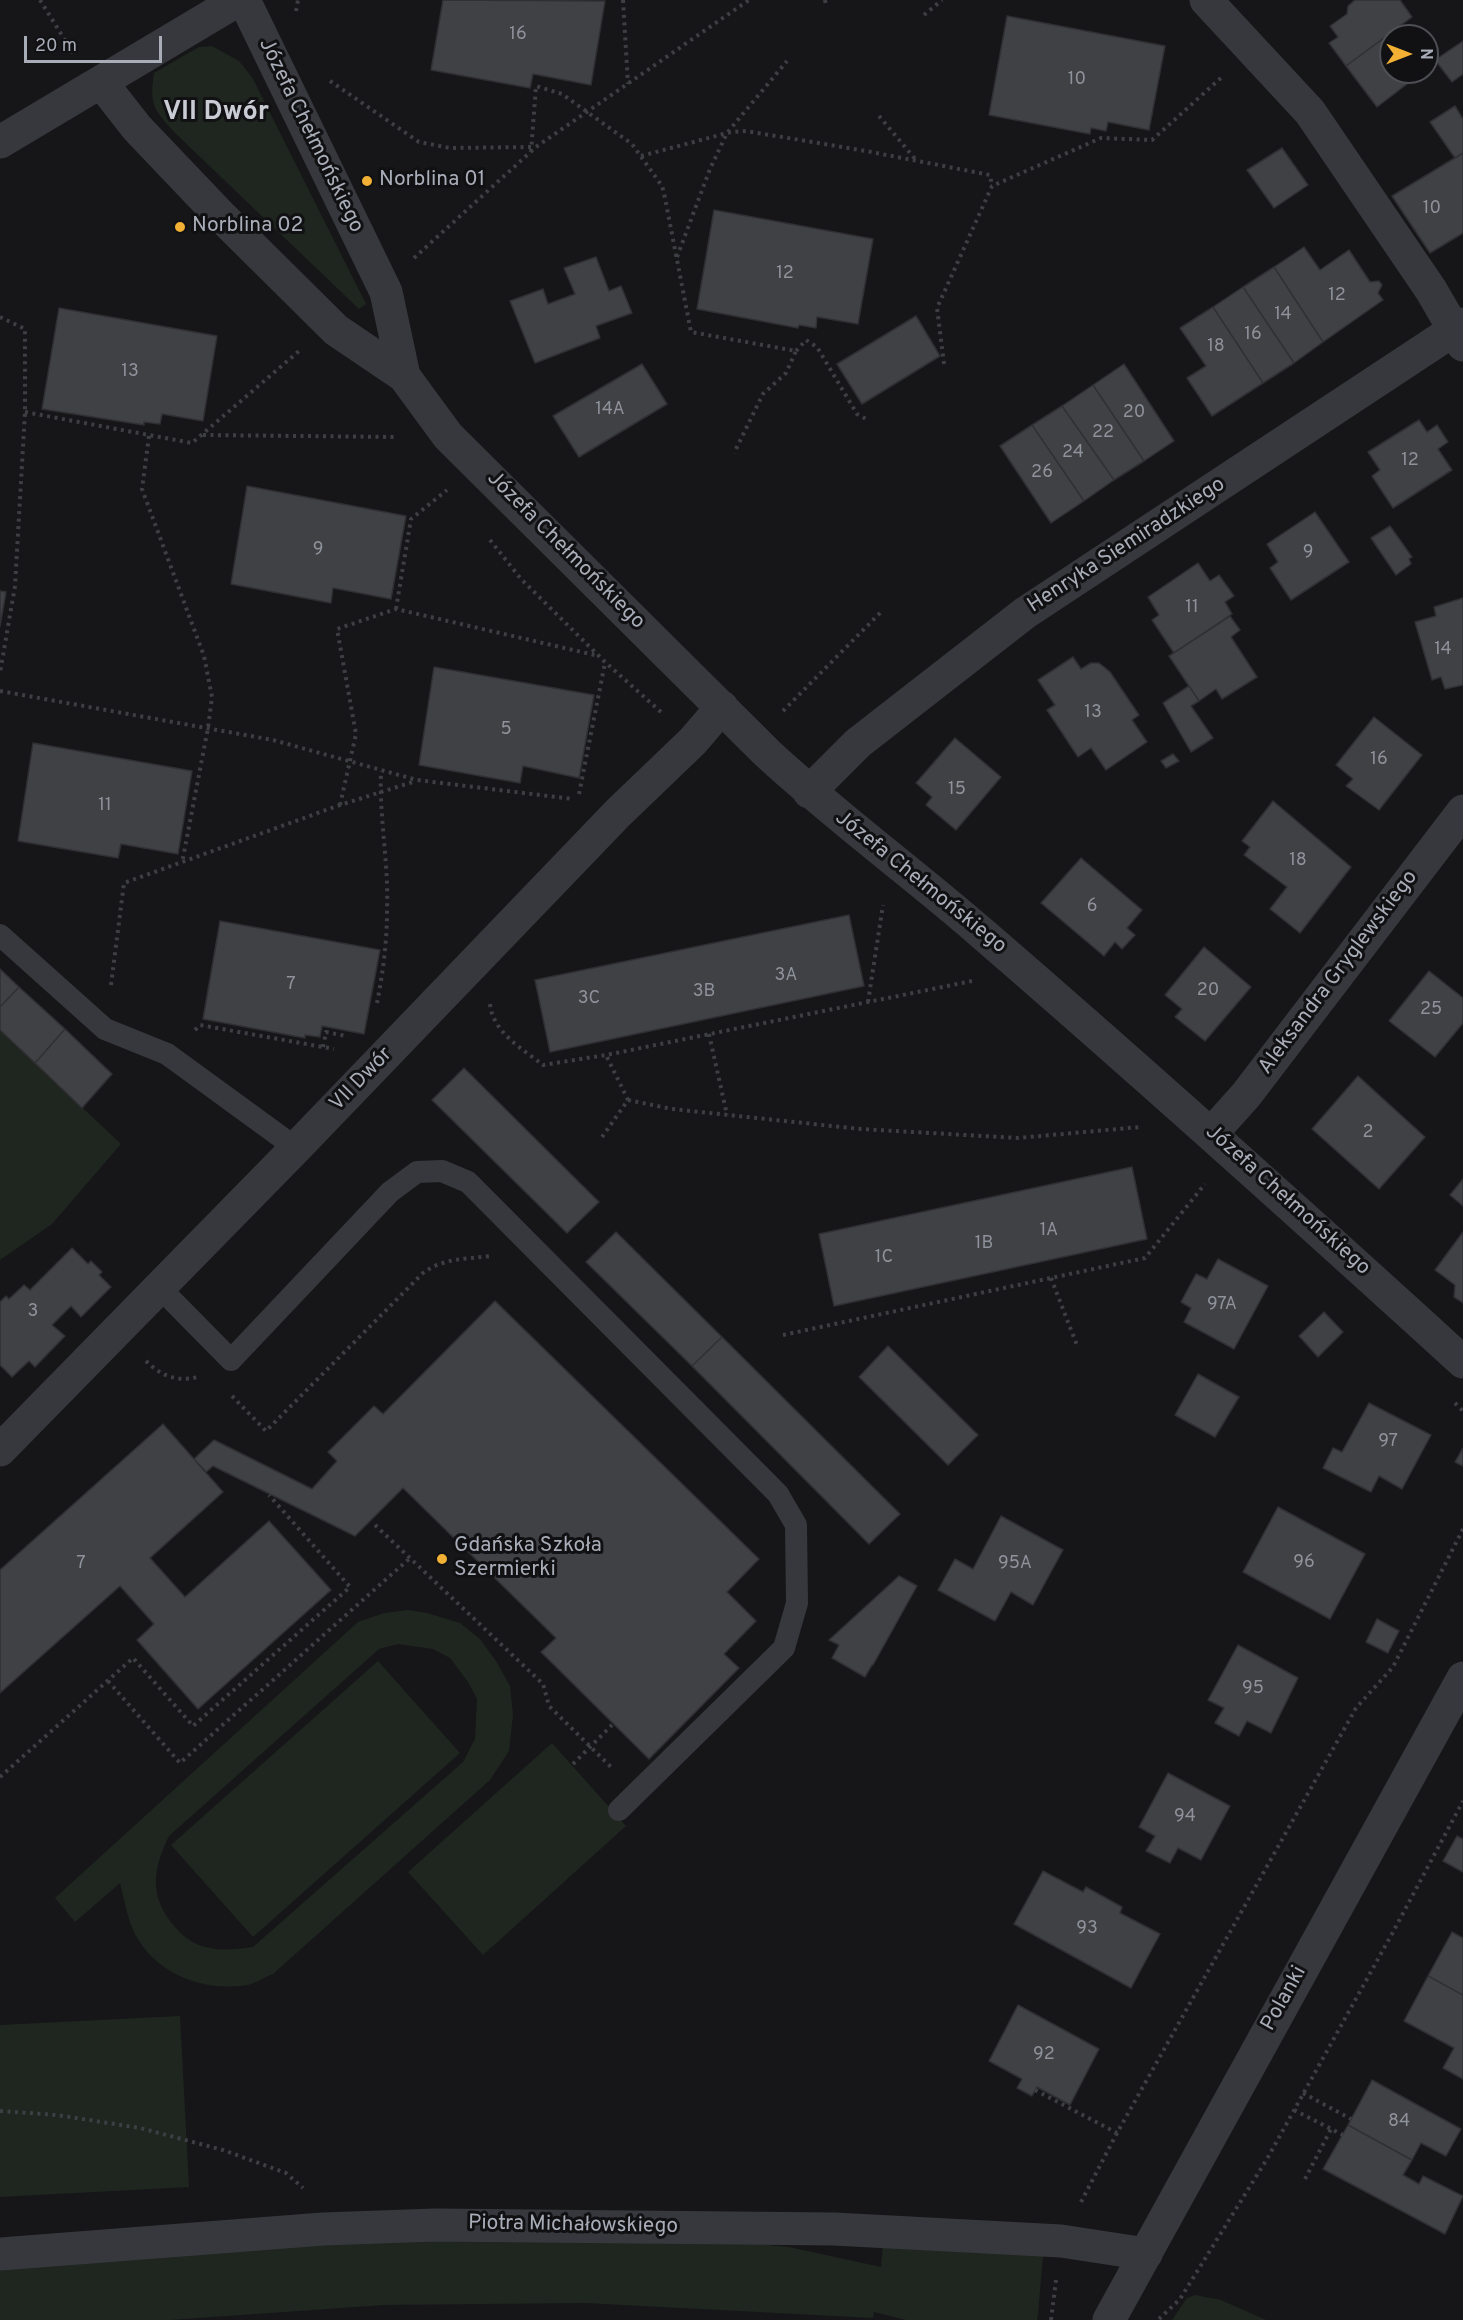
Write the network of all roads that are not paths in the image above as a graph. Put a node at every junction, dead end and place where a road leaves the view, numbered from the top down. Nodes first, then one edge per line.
1 (238, 0) edge
2 (244, 0) edge
3 (1206, 0) edge
4 (101, 82) junction
5 (0, 142) edge
6 (1460, 333) edge
7 (404, 376) junction
8 (722, 707) junction
9 (809, 792) junction
10 (1463, 811) edge
11 (0, 935) edge
12 (1212, 1133) junction
13 (296, 1148) junction
14 (160, 1288) junction
15 (1463, 1362) edge
16 (0, 1450) edge
17 (1463, 1678) edge
18 (619, 1810) dead end
19 (0, 2254) edge
20 (1146, 2254) junction
21 (1109, 2320) edge

1 - 4 street
2 - 7 street, Józefa Chełmońskiego
3 - 6 street
4 - 5 street
4 - 7 street, Józefa Chełmońskiego
6 - 9 street, Henryka Siemiradzkiego
7 - 8 street, Józefa Chełmońskiego
8 - 9 street, Józefa Chełmońskiego
8 - 13 street, VII Dwór
9 - 12 street, Józefa Chełmońskiego
10 - 12 street, Aleksandra Gryglewskiego
11 - 13 lane
12 - 15 street, Józefa Chełmońskiego
13 - 14 street, VII Dwór
14 - 16 street, VII Dwór
14 - 18 lane
17 - 20 street, Polanki
19 - 20 street, Piotra Michałowskiego
20 - 21 street, Polanki

